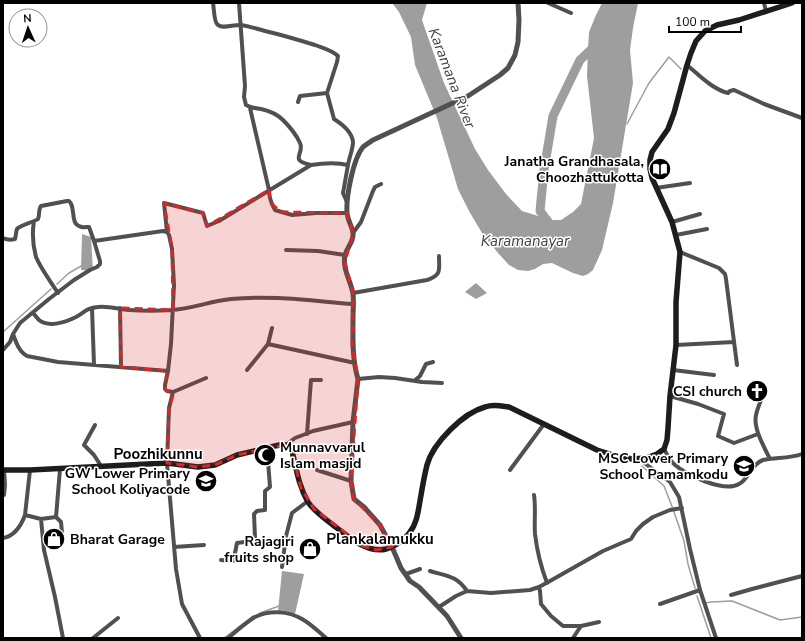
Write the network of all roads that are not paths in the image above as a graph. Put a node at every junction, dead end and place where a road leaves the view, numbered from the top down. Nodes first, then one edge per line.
1 (213, 3) edge
2 (239, 3) edge
3 (518, 3) edge
4 (548, 3) edge
5 (764, 3) edge
6 (787, 4) edge
7 (766, 12) junction
8 (571, 13) dead end
9 (241, 25) junction
10 (687, 65) junction
11 (327, 93) junction
12 (298, 102) dead end
13 (250, 108) junction
14 (802, 118) edge
15 (312, 165) junction
16 (348, 165) junction
17 (690, 183) dead end
18 (381, 184) dead end
19 (656, 188) junction
20 (269, 190) junction
21 (348, 202) junction
22 (347, 213) junction
23 (700, 214) dead end
24 (34, 221) junction
25 (672, 222) junction
26 (707, 229) dead end
27 (167, 232) junction
28 (353, 233) junction
29 (676, 235) junction
30 (3, 238) edge
31 (94, 241) junction
32 (286, 250) dead end
33 (680, 252) junction
34 (345, 255) junction
35 (439, 256) dead end
36 (58, 293) junction
37 (353, 293) junction
38 (353, 304) junction
39 (92, 308) junction
40 (120, 308) junction
41 (173, 310) junction
42 (33, 313) junction
43 (272, 328) dead end
44 (13, 334) junction
45 (734, 342) junction
46 (268, 344) junction
47 (676, 345) junction
48 (3, 350) edge
49 (433, 362) dead end
50 (355, 363) junction
51 (94, 365) junction
52 (737, 365) dead end
53 (121, 367) junction
54 (247, 370) dead end
55 (673, 370) junction
56 (168, 371) junction
57 (714, 376) dead end
58 (206, 378) dead end
59 (358, 379) junction
60 (321, 380) dead end
61 (414, 381) junction
62 (442, 383) dead end
63 (173, 392) junction
64 (670, 396) junction
65 (761, 400) dead end
66 (353, 422) junction
67 (544, 424) junction
68 (95, 425) dead end
69 (307, 434) junction
70 (758, 434) junction
71 (286, 445) junction
72 (267, 448) junction
73 (664, 449) junction
74 (802, 454) edge
75 (632, 459) junction
76 (770, 459) junction
77 (167, 463) junction
78 (101, 466) junction
79 (60, 469) junction
80 (4, 470) edge
81 (30, 470) junction
82 (316, 470) dead end
83 (510, 470) dead end
84 (351, 482) junction
85 (4, 494) dead end
86 (534, 496) dead end
87 (308, 501) junction
88 (682, 508) junction
89 (25, 515) junction
90 (56, 518) junction
91 (41, 519) junction
92 (62, 533) dead end
93 (3, 538) edge
94 (204, 545) dead end
95 (392, 546) junction
96 (174, 548) junction
97 (220, 560) dead end
98 (282, 567) dead end
99 (420, 569) dead end
100 (430, 571) dead end
101 (406, 574) junction
102 (802, 576) edge
103 (547, 583) junction
104 (539, 587) junction
105 (700, 590) junction
106 (467, 591) junction
107 (731, 595) dead end
108 (660, 604) dead end
109 (439, 607) junction
110 (118, 618) dead end
111 (599, 622) dead end
112 (581, 626) junction
113 (63, 638) edge
114 (93, 638) edge
115 (200, 638) edge
116 (228, 638) edge
117 (326, 638) edge
118 (461, 638) edge
119 (573, 638) edge
120 (716, 638) edge

1 - 9 street
2 - 9 street
3 - 21 street
4 - 8 street
5 - 7 street
6 - 7 main road
7 - 10 main road
9 - 11 street
9 - 13 street
10 - 14 street
10 - 19 main road
11 - 12 street
11 - 16 street
13 - 15 street
13 - 20 street
15 - 16 street
15 - 20 street
16 - 21 street
17 - 19 street
18 - 28 street
19 - 25 main road
20 - 22 street
20 - 27 street
21 - 22 street
22 - 28 street
23 - 25 street
24 - 30 street
24 - 31 street
24 - 36 street
25 - 29 main road
26 - 29 street
27 - 31 street
27 - 41 street
28 - 34 street
29 - 33 main road
31 - 36 street
32 - 34 street
33 - 45 street
33 - 47 main road
34 - 37 street
35 - 37 street
36 - 42 street
37 - 38 street
38 - 41 street
38 - 50 street
39 - 40 street
39 - 42 street
39 - 51 street
40 - 41 street
40 - 53 street
41 - 56 street
42 - 44 street
43 - 46 street
44 - 48 street
44 - 51 street
45 - 47 street
45 - 52 street
46 - 50 street
46 - 54 street
47 - 55 main road
49 - 61 street
50 - 59 street
51 - 53 street
53 - 56 street
55 - 57 street
55 - 64 main road
56 - 63 street
58 - 63 street
59 - 61 street
59 - 66 street
60 - 69 street
61 - 62 street
63 - 77 street
64 - 70 street
64 - 73 main road
65 - 70 street
66 - 69 street
66 - 84 street
67 - 75 main road
67 - 83 street
67 - 95 main road
68 - 78 street
69 - 71 street
70 - 76 street
71 - 72 main road
71 - 87 main road
72 - 77 main road
72 - 97 street
73 - 75 main road
73 - 76 street
74 - 76 street
75 - 88 street
77 - 78 main road
77 - 96 street
78 - 79 main road
79 - 81 main road
79 - 90 street
80 - 81 main road
80 - 85 street
81 - 89 street
82 - 84 street
84 - 95 street
86 - 103 street
87 - 95 main road
87 - 98 street
88 - 103 street
88 - 105 street
89 - 91 street
89 - 93 street
90 - 91 street
90 - 92 street
91 - 113 street
94 - 96 street
95 - 101 street
96 - 115 street
99 - 101 street
100 - 106 street
101 - 109 street
102 - 107 street
103 - 104 street
104 - 106 street
104 - 112 street
105 - 108 street
105 - 120 street
106 - 109 street
109 - 118 street
110 - 114 street
111 - 112 street
112 - 119 street
116 - 117 street

